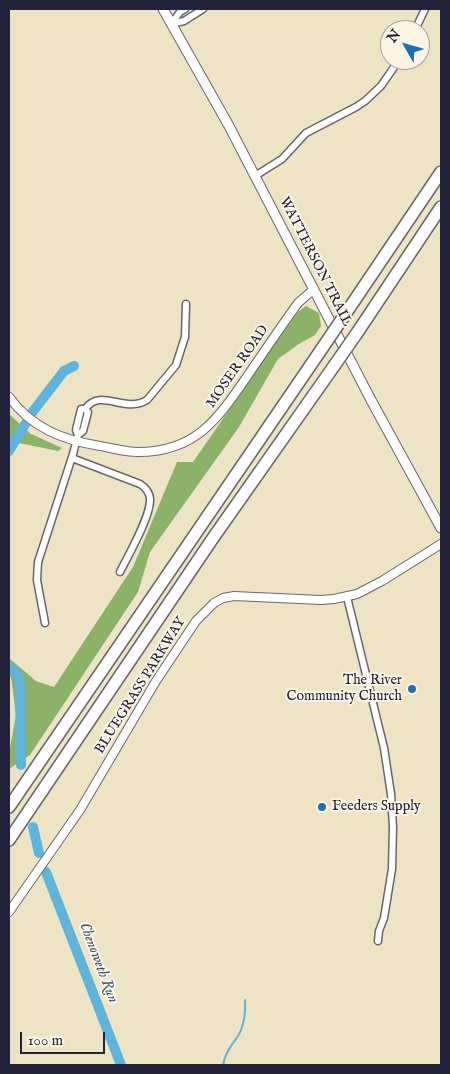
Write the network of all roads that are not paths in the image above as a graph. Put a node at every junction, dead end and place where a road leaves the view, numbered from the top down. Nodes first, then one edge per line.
1 (163, 9) edge
2 (185, 9) edge
3 (203, 9) edge
4 (171, 24) junction
5 (392, 70) edge
6 (441, 172) edge
7 (255, 176) junction
8 (441, 207) edge
9 (314, 289) junction
10 (186, 304) dead end
11 (9, 397) edge
12 (77, 439) junction
13 (72, 458) junction
14 (441, 528) edge
15 (441, 544) edge
16 (120, 572) dead end
17 (347, 597) junction
18 (45, 623) dead end
19 (9, 807) edge
20 (9, 840) edge
21 (9, 912) edge
22 (378, 941) dead end

1 - 4 main road, WATTERSON TRAIL
2 - 4 street
3 - 4 street
4 - 7 main road, WATTERSON TRAIL
5 - 7 street
6 - 19 highway, bridge
7 - 9 main road, WATTERSON TRAIL
8 - 20 highway, bridge
9 - 12 street, MOSER ROAD
9 - 14 main road, WATTERSON TRAIL
10 - 12 street
11 - 12 street, MOSER ROAD
12 - 13 street
13 - 16 street
13 - 18 street
15 - 17 street, BLUEGRASS PARKWAY
17 - 21 street, BLUEGRASS PARKWAY
17 - 22 street

